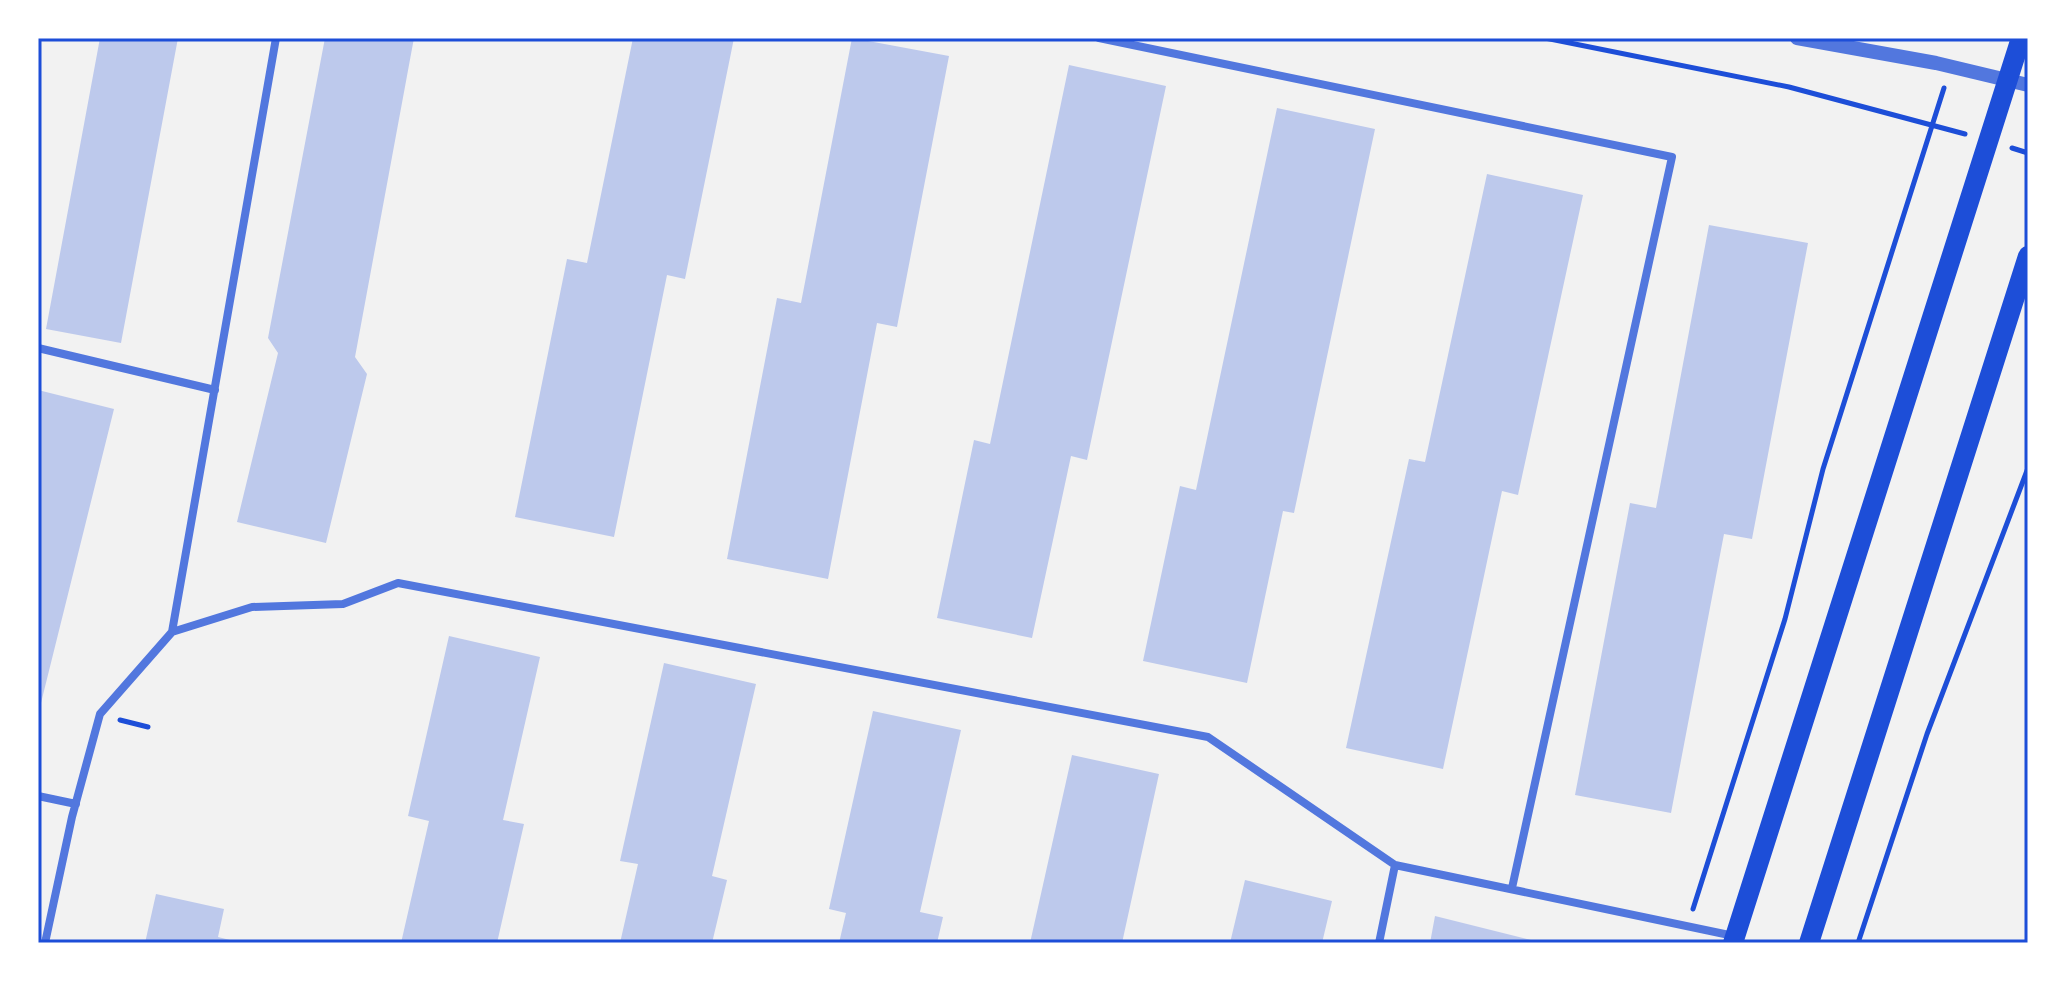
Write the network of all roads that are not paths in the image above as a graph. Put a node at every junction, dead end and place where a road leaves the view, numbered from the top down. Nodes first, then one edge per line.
1 (276, 38) edge
2 (1099, 38) edge
3 (1797, 38) edge
4 (2021, 38) edge
5 (2018, 83) edge
6 (2028, 256) edge
7 (38, 348) edge
8 (215, 390) junction
9 (172, 632) junction
10 (38, 796) edge
11 (76, 804) junction
12 (1395, 865) junction
13 (1512, 888) junction
14 (1734, 940) edge
15 (45, 943) edge
16 (1379, 943) edge
17 (1809, 943) edge

1 - 8 street
2 - 13 street
3 - 5 street
4 - 5 main road
5 - 14 main road
6 - 17 main road
7 - 8 street
8 - 9 street
9 - 11 street
9 - 12 street
10 - 11 street
11 - 15 street
12 - 13 street
12 - 16 street
13 - 14 street

